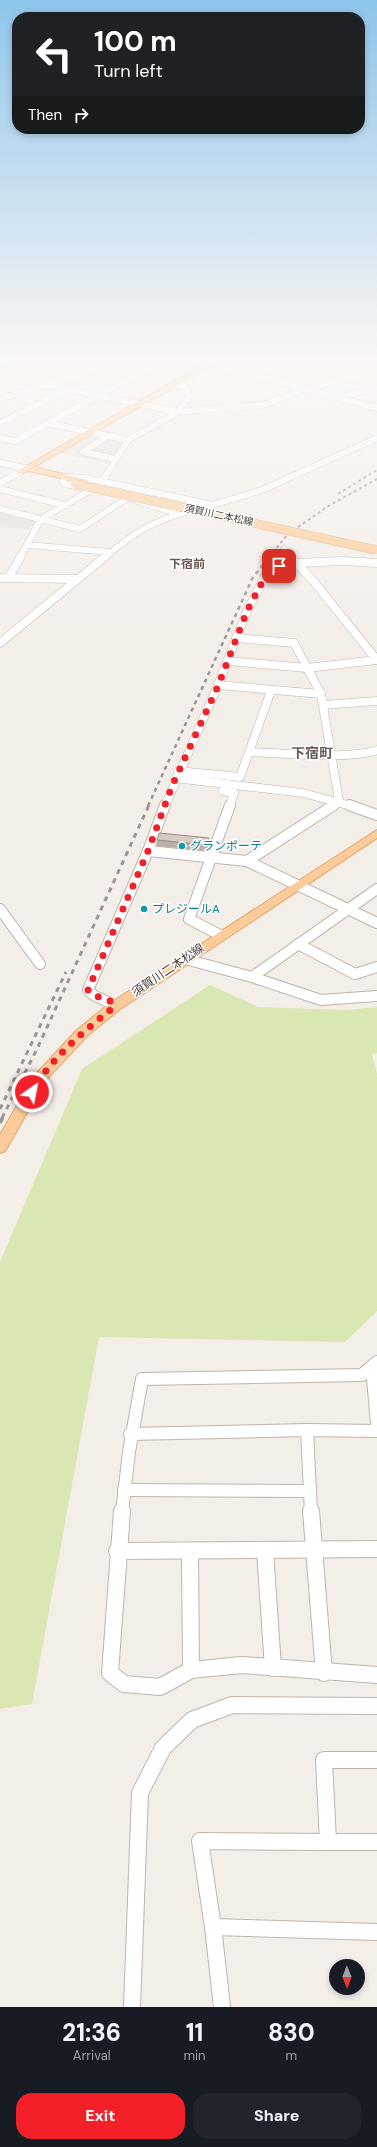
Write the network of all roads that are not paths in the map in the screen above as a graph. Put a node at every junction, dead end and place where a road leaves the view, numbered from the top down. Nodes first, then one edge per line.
1 (53, 453) edge
2 (86, 453) edge
3 (119, 453) edge
4 (345, 453) edge
5 (115, 459) junction
6 (0, 463) edge
7 (23, 470) junction
8 (64, 479) junction
9 (102, 482) junction
10 (0, 483) edge
11 (0, 489) edge
12 (91, 490) junction
13 (127, 498) junction
14 (64, 505) junction
15 (0, 509) edge
16 (41, 519) junction
17 (27, 545) junction
18 (284, 549) dead end
19 (377, 549) edge
20 (110, 552) junction
21 (295, 563) junction
22 (377, 563) edge
23 (10, 577) junction
24 (0, 578) edge
25 (77, 580) junction
26 (16, 630) junction
27 (0, 632) edge
28 (236, 638) junction
29 (0, 643) edge
30 (377, 660) edge
31 (227, 662) junction
32 (306, 668) junction
33 (218, 686) junction
34 (271, 691) junction
35 (321, 694) junction
36 (377, 701) edge
37 (323, 705) junction
38 (377, 750) edge
39 (250, 752) junction
40 (330, 754) junction
41 (177, 775) junction
42 (227, 784) junction
43 (339, 800) junction
44 (377, 815) edge
45 (377, 833) edge
46 (148, 851) junction
47 (210, 857) junction
48 (247, 861) junction
49 (297, 886) junction
50 (377, 889) edge
51 (0, 909) edge
52 (350, 909) junction
53 (377, 923) edge
54 (220, 935) junction
55 (298, 944) junction
56 (185, 959) junction
57 (40, 964) dead end
58 (377, 968) edge
59 (252, 977) junction
60 (377, 996) edge
61 (114, 1007) junction
62 (0, 1148) edge
63 (374, 1364) edge
64 (377, 1424) edge
65 (307, 1430) junction
66 (377, 1432) edge
67 (130, 1434) junction
68 (124, 1490) junction
69 (310, 1491) junction
70 (377, 1548) edge
71 (313, 1550) junction
72 (190, 1551) junction
73 (266, 1551) junction
74 (117, 1552) junction
75 (273, 1668) junction
76 (192, 1670) junction
77 (324, 1673) junction
78 (377, 1675) edge
79 (377, 1706) edge
80 (377, 1760) edge
81 (328, 1842) junction
82 (377, 1842) edge
83 (214, 1928) junction
84 (377, 1932) edge
85 (132, 2007) edge
86 (222, 2007) edge

1 - 7 main road
2 - 5 street
3 - 5 street
4 - 9 street
5 - 9 street
6 - 7 street
6 - 7 street
7 - 8 main road, 須賀川二本松線
7 - 8 main road, 須賀川二本松線
7 - 10 street
8 - 9 street
8 - 12 street
8 - 19 main road, 須賀川二本松線
8 - 19 main road, 須賀川二本松線, bridge
11 - 14 street
12 - 13 street
12 - 14 street
13 - 16 street
13 - 20 street
14 - 16 street
15 - 16 street
16 - 17 street
17 - 20 street
17 - 23 street
18 - 21 street
20 - 25 street
21 - 22 street
21 - 28 street
21 - 30 street
23 - 24 street
23 - 25 street
25 - 26 street
26 - 27 street
26 - 29 street
28 - 31 street
28 - 32 street
30 - 32 street
31 - 32 street
31 - 33 street
32 - 35 street
33 - 34 street
33 - 41 street
34 - 35 street
34 - 39 street
35 - 37 street
36 - 37 street
37 - 40 street
38 - 40 street
39 - 40 street
39 - 41 street
40 - 43 street
41 - 42 street
41 - 46 street
42 - 43 street
42 - 47 street
43 - 44 street
43 - 48 street
45 - 49 main road, 須賀川二本松線
46 - 47 street
46 - 61 street
47 - 48 street
47 - 54 street
48 - 49 street
49 - 52 street
49 - 54 main road, 須賀川二本松線
50 - 52 street
51 - 57 street
52 - 53 street
52 - 55 street
54 - 56 main road, 須賀川二本松線
55 - 58 street
55 - 59 street
56 - 59 street
56 - 61 main road, 須賀川二本松線
59 - 60 street
61 - 62 main road, 須賀川二本松線
63 - 64 street
63 - 67 street
65 - 66 street
65 - 67 street
65 - 69 street
67 - 68 street
68 - 69 street
68 - 74 street
69 - 71 street
70 - 71 street
71 - 73 street
71 - 77 street
72 - 73 street
72 - 74 street
72 - 76 street
73 - 75 street
74 - 76 street
75 - 76 street
75 - 77 street
77 - 78 street
79 - 85 street
80 - 81 street
81 - 82 street
81 - 83 street
83 - 84 street
83 - 86 street

